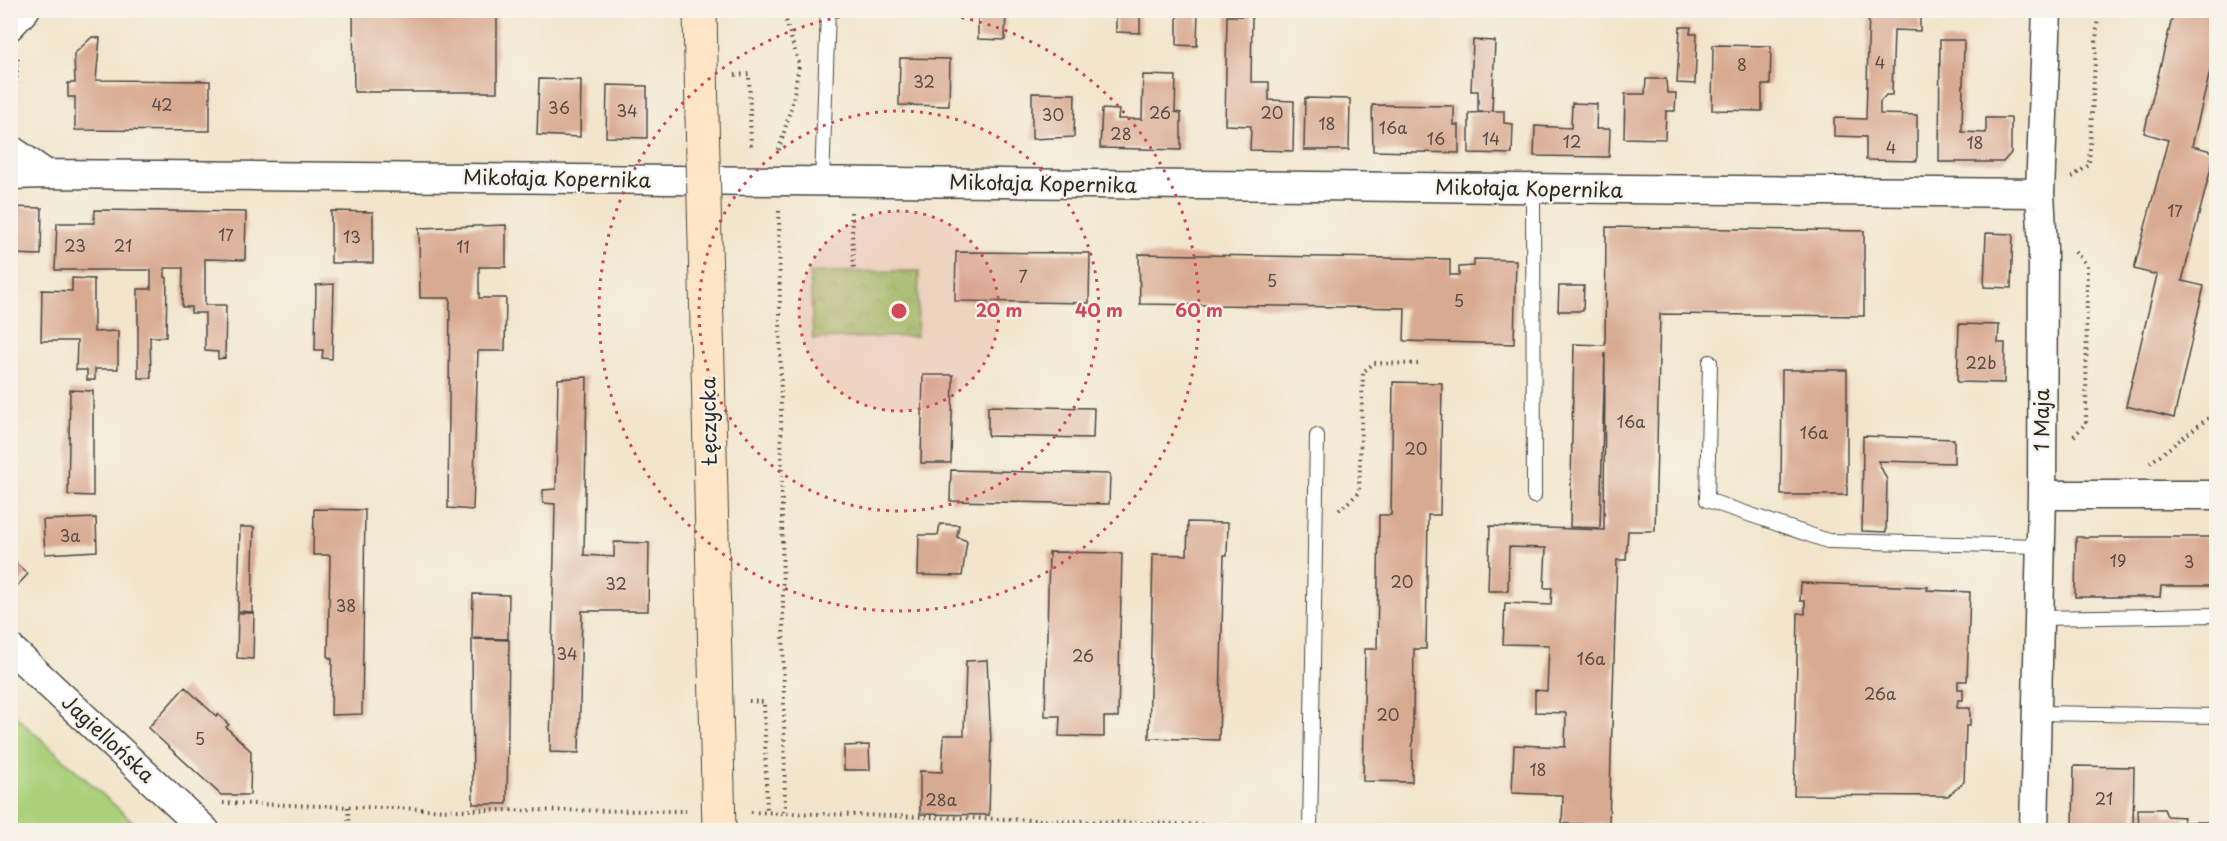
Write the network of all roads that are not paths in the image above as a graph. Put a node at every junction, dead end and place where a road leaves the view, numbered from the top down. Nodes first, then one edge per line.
1 (25, 10) edge
2 (700, 10) edge
3 (828, 10) edge
4 (2047, 10) edge
5 (13, 36) edge
6 (10, 149) edge
7 (46, 174) junction
8 (10, 175) edge
9 (822, 182) junction
10 (1533, 189) junction
11 (2040, 193) junction
12 (1710, 362) dead end
13 (1317, 436) dead end
14 (2042, 495) junction
15 (2217, 495) edge
16 (1534, 496) dead end
17 (2041, 546) junction
18 (2217, 615) edge
19 (2039, 618) junction
20 (10, 648) edge
21 (2037, 713) junction
22 (2217, 716) edge
23 (719, 818) edge
24 (1310, 829) edge
25 (205, 831) edge
26 (2034, 831) edge

1 - 5 street
2 - 23 street, Łęczycka, bridge
3 - 9 lane
4 - 11 street, 1 Maja
6 - 7 street
7 - 8 street, Mikołaja Kopernika
7 - 9 street, Mikołaja Kopernika
9 - 10 street, Mikołaja Kopernika
10 - 11 street, Mikołaja Kopernika
10 - 16 lane
11 - 14 street, 1 Maja
12 - 17 lane
13 - 24 lane
14 - 15 street
14 - 17 street, 1 Maja
17 - 19 street, 1 Maja
18 - 19 lane
19 - 21 street, 1 Maja
20 - 25 street, Jagiellońska
21 - 22 lane
21 - 26 street, 1 Maja

